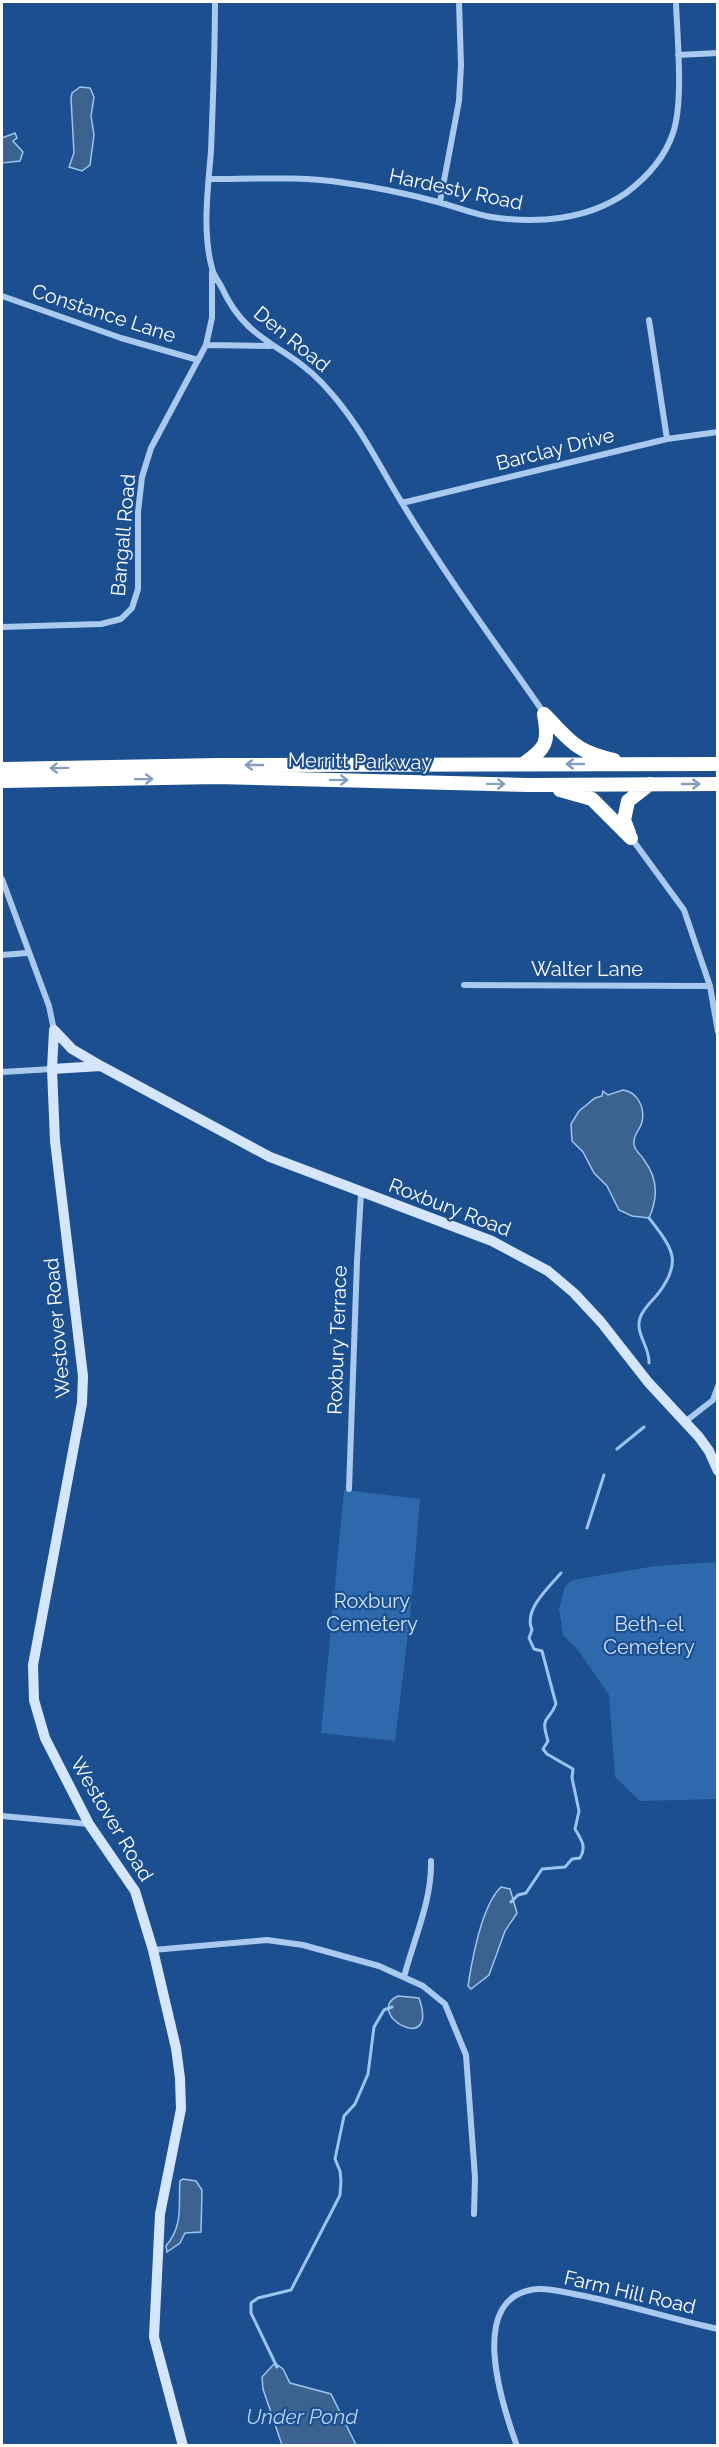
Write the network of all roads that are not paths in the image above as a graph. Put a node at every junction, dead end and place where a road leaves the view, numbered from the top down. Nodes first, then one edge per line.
1 (215, 2) edge
2 (459, 2) edge
3 (676, 2) edge
4 (717, 53) edge
5 (678, 55) junction
6 (209, 179) junction
7 (440, 202) junction
8 (212, 270) junction
9 (2, 296) edge
10 (649, 320) dead end
11 (206, 345) junction
12 (270, 346) junction
13 (198, 360) junction
14 (717, 432) edge
15 (667, 439) junction
16 (402, 503) junction
17 (2, 627) edge
18 (544, 714) junction
19 (522, 764) junction
20 (633, 764) junction
21 (717, 764) edge
22 (2, 769) edge
23 (2, 782) edge
24 (650, 784) junction
25 (717, 784) edge
26 (528, 785) junction
27 (631, 838) junction
28 (2, 879) edge
29 (27, 953) junction
30 (2, 955) edge
31 (464, 985) dead end
32 (710, 986) junction
33 (54, 1030) junction
34 (717, 1032) edge
35 (101, 1066) junction
36 (52, 1069) junction
37 (2, 1072) edge
38 (362, 1192) junction
39 (717, 1386) edge
40 (686, 1421) junction
41 (717, 1470) edge
42 (349, 1489) dead end
43 (2, 1816) edge
44 (89, 1824) junction
45 (431, 1861) dead end
46 (153, 1950) junction
47 (404, 1977) junction
48 (474, 2214) dead end
49 (717, 2329) edge
50 (183, 2445) edge
51 (518, 2445) edge

1 - 6 street, Den Road
2 - 7 street
3 - 5 street, Hardesty Road
4 - 5 street
5 - 7 street, Hardesty Road
6 - 7 street, Hardesty Road
6 - 8 street, Den Road
8 - 11 street, Bangall Road
8 - 12 street, Den Road
9 - 13 street, Constance Lane
10 - 15 street
11 - 12 street
11 - 13 street, Bangall Road
12 - 16 street, Den Road
13 - 17 street, Bangall Road
14 - 15 street, Barclay Drive
15 - 16 street, Barclay Drive
16 - 18 street, Den Road
18 - 19 highway
18 - 20 highway
20 -> 19 highway, Merritt Parkway
19 -> 22 highway, Merritt Parkway
20 - 21 highway, Merritt Parkway
23 -> 26 highway, Merritt Parkway
24 -> 25 highway, Merritt Parkway
24 - 26 highway, Merritt Parkway
24 - 27 highway
26 - 27 highway
27 - 32 street
28 - 29 street
29 - 30 street
29 - 33 street
31 - 32 street, Walter Lane
32 - 34 street
33 - 35 street, Roxbury Road
33 - 36 street, Westover Road
35 - 36 street
35 - 38 street, Roxbury Road
36 - 37 street
36 - 44 street, Westover Road
38 - 40 street, Roxbury Road
38 - 42 street, Roxbury Terrace
39 - 40 street
40 - 41 street, Roxbury Road
43 - 44 street
44 - 46 street, Westover Road
45 - 47 street
46 - 47 street
46 - 50 street, Westover Road
47 - 48 street
49 - 51 street, Farm Hill Road

